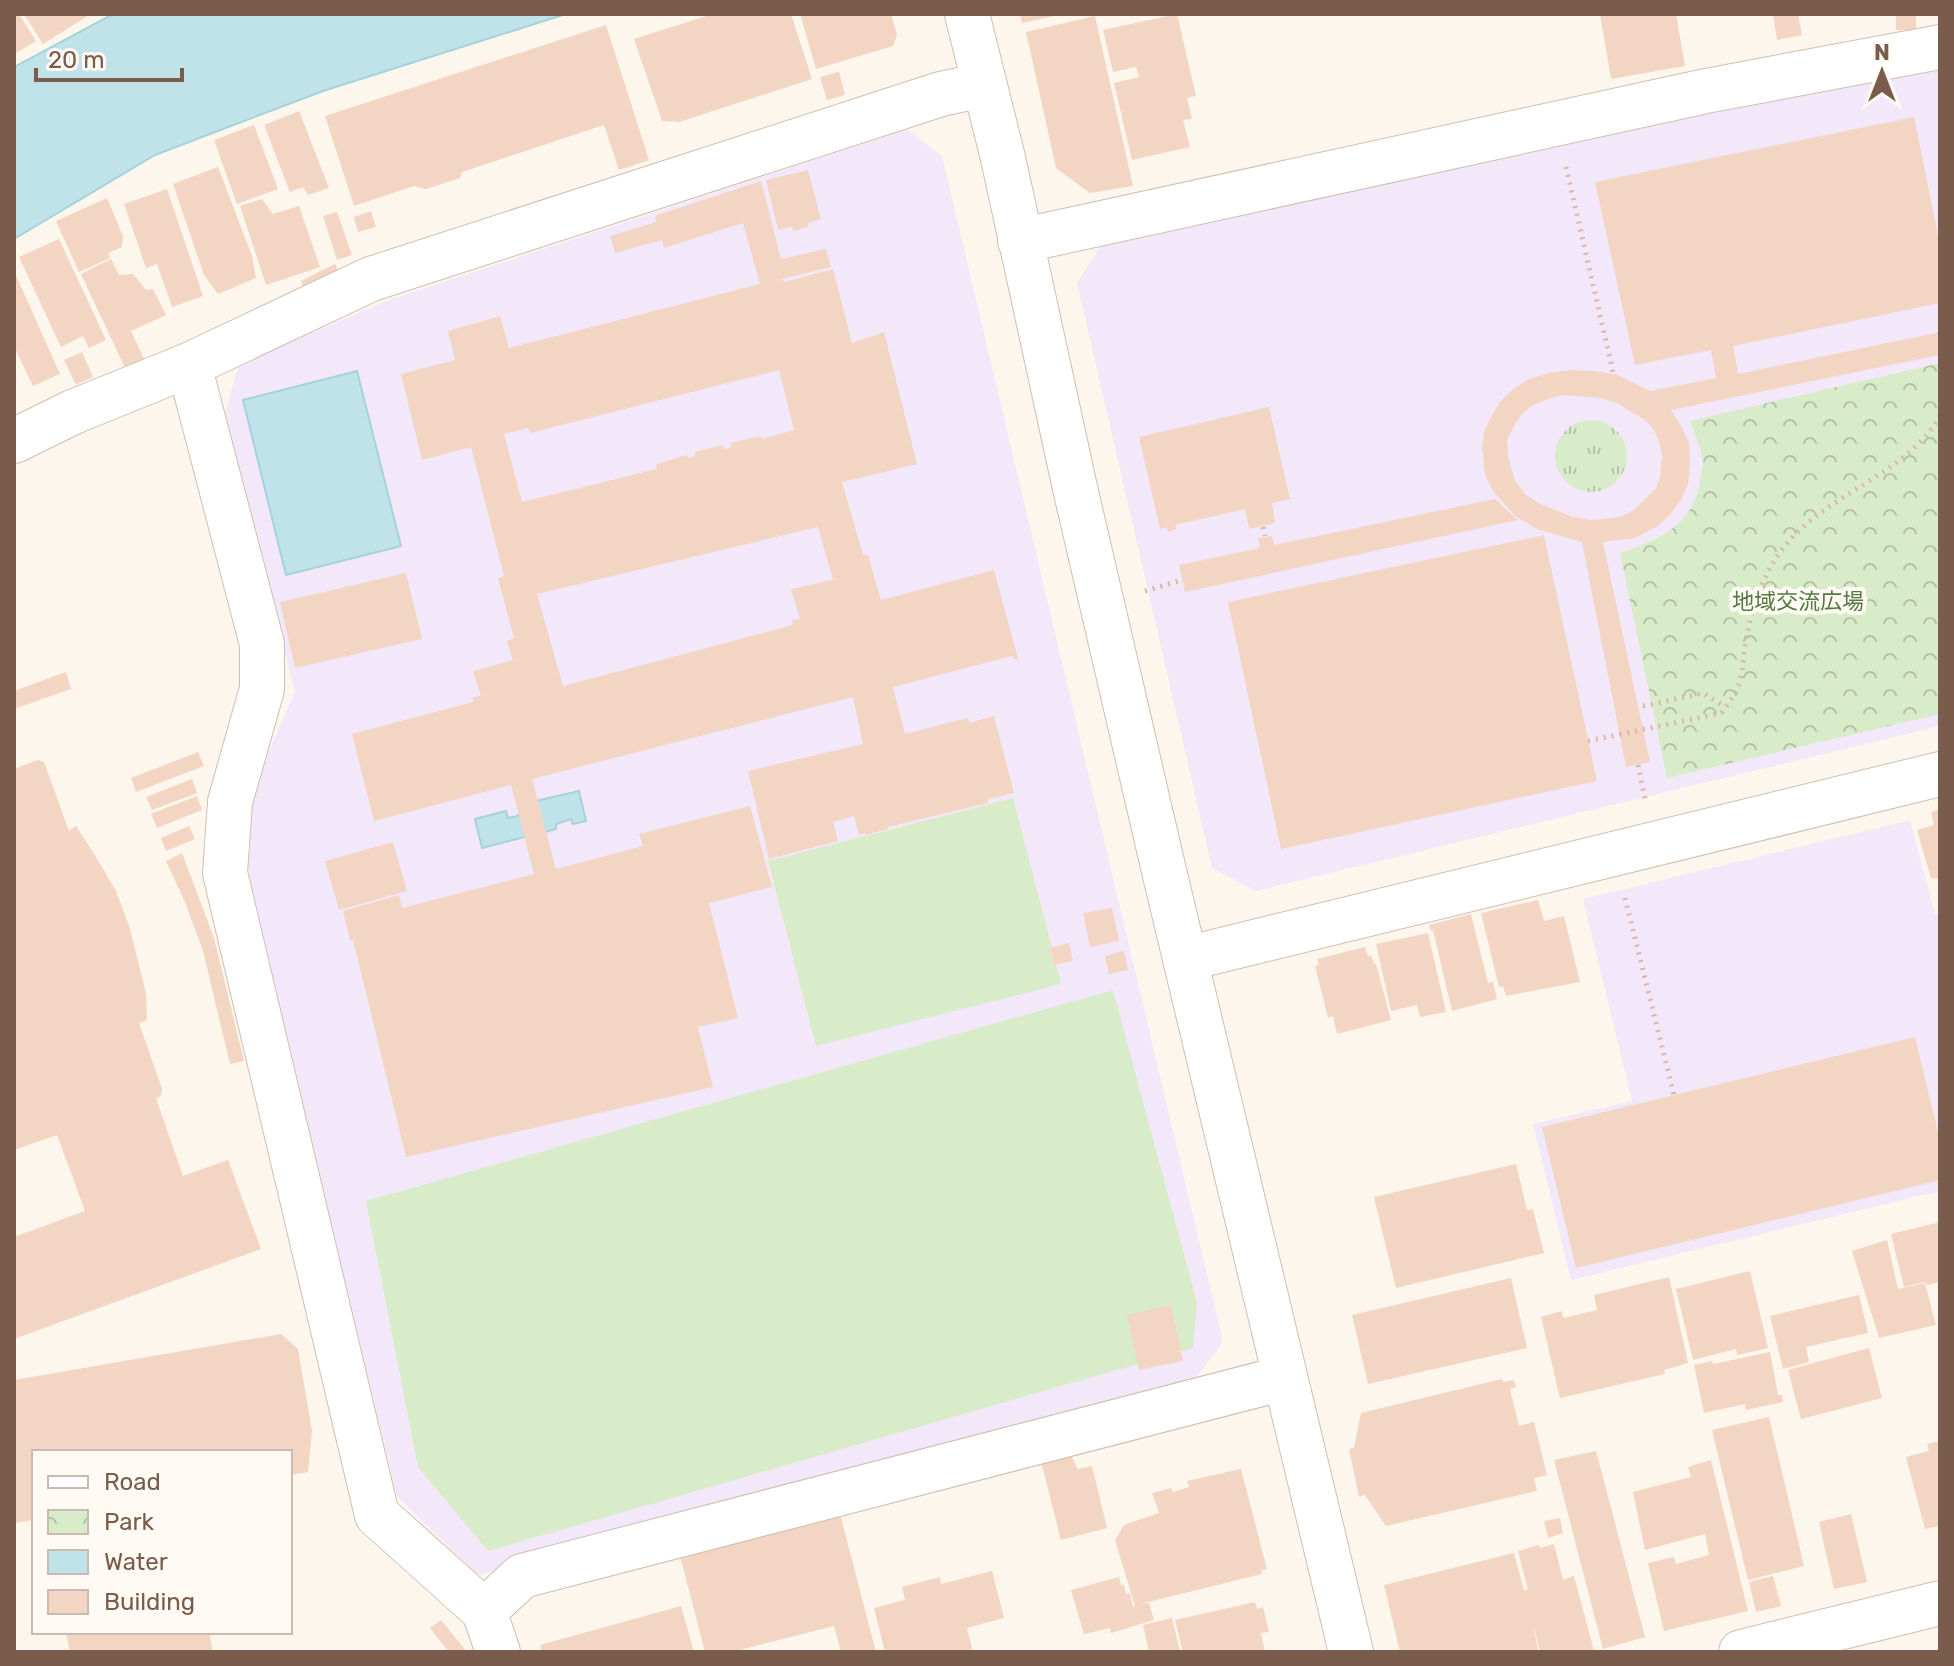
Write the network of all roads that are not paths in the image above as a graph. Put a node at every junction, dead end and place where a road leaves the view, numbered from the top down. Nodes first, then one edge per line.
1 (967, 14) edge
2 (1940, 47) edge
3 (983, 85) junction
4 (1020, 241) junction
5 (189, 365) junction
6 (14, 441) edge
7 (1940, 774) edge
8 (1185, 959) junction
9 (1284, 1378) junction
10 (1940, 1603) edge
11 (484, 1611) junction
12 (498, 1652) edge
13 (1351, 1652) edge
14 (1741, 1652) edge

1 - 3 street
2 - 4 street
3 - 4 street
3 - 5 street
4 - 8 street
5 - 6 street
5 - 11 street
7 - 8 street
8 - 9 street
9 - 11 street
9 - 13 street
10 - 14 street
11 - 12 street

